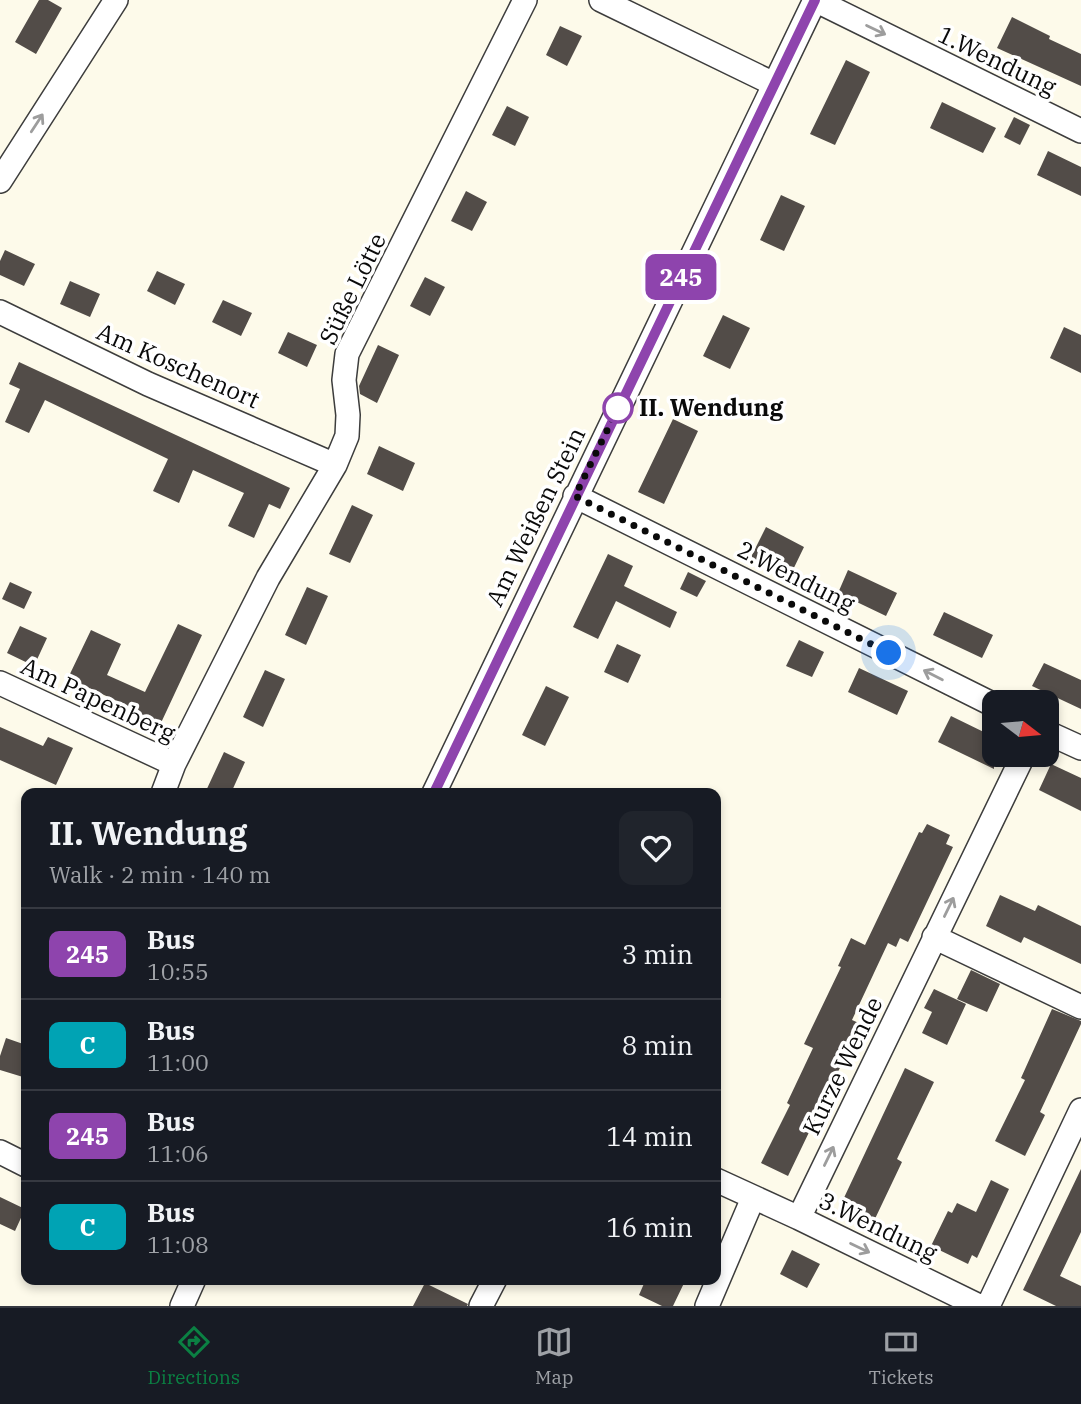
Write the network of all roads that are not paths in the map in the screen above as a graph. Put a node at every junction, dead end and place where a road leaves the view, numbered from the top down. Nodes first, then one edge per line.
1 (117, 0) edge
2 (526, 0) edge
3 (601, 0) edge
4 (815, 0) edge
5 (774, 84) junction
6 (1081, 131) edge
7 (0, 181) edge
8 (0, 312) edge
9 (335, 464) junction
10 (575, 496) junction
11 (0, 683) edge
12 (982, 699) edge
13 (1059, 738) edge
14 (1081, 748) edge
15 (174, 764) junction
16 (1018, 767) edge
17 (165, 788) edge
18 (436, 788) edge
19 (934, 937) junction
20 (1081, 1007) edge
21 (1081, 1110) edge
22 (0, 1152) edge
23 (21, 1159) edge
24 (721, 1182) edge
25 (754, 1198) junction
26 (799, 1217) junction
27 (721, 1274) edge
28 (191, 1285) edge
29 (492, 1285) edge
30 (716, 1285) edge
31 (182, 1306) edge
32 (481, 1306) edge
33 (707, 1306) edge
34 (978, 1306) edge
35 (988, 1306) edge

7 -> 1 street
2 - 9 street, Süße Lötte
3 - 5 street
4 - 5 street, Am Weißen Stein
4 -> 6 street, 1.Wendung
5 - 10 street, Am Weißen Stein
8 - 9 street, Am Koschenort
9 - 15 street, Süße Lötte
12 -> 10 street, 2.Wendung
10 - 18 street, Am Weißen Stein
11 - 15 street, Am Papenberg
13 - 14 street
15 - 17 street, Süße Lötte
19 -> 16 street, Kurze Wende
19 - 20 street
26 -> 19 street, Kurze Wende
21 - 35 street
22 - 23 street
24 - 25 street, 3.Wendung
25 - 26 street, 3.Wendung
25 - 27 street
26 -> 34 street, 3.Wendung
28 - 31 street
29 - 32 street
30 - 33 street

